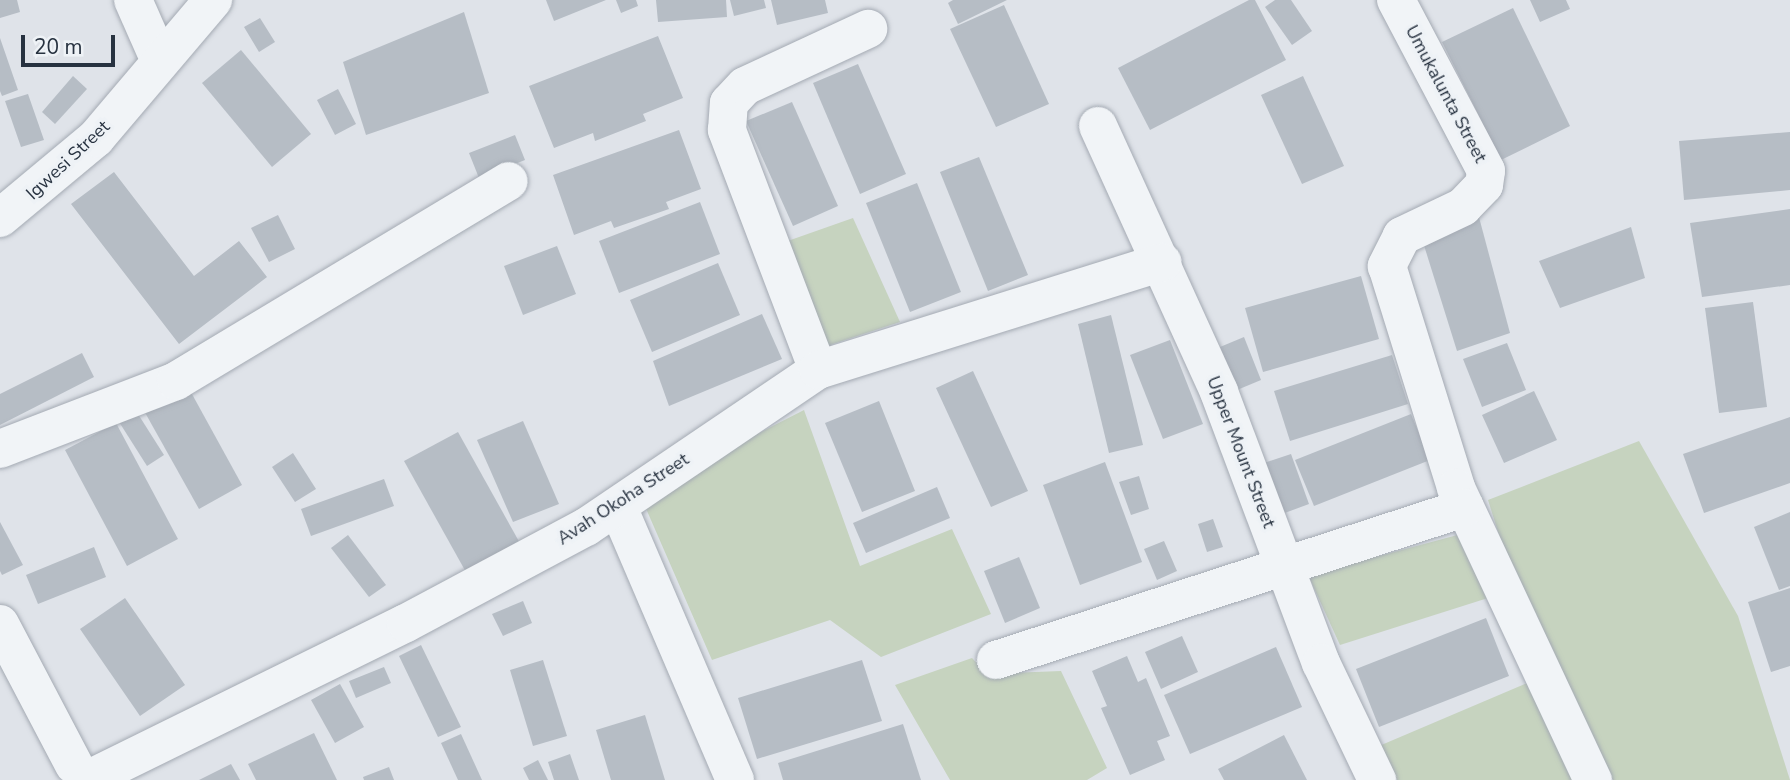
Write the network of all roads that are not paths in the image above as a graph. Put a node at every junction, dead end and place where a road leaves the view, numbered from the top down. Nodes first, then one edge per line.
1 (133, 0) edge
2 (212, 0) edge
3 (1396, 0) edge
4 (868, 29) dead end
5 (159, 59) junction
6 (1098, 126) dead end
7 (509, 181) dead end
8 (0, 218) edge
9 (1162, 262) junction
10 (818, 370) junction
11 (0, 449) edge
12 (618, 506) junction
13 (1465, 508) junction
14 (1285, 568) junction
15 (0, 624) edge
16 (996, 660) dead end
17 (84, 775) edge
18 (735, 780) edge
19 (1377, 780) edge
20 (1593, 780) edge

1 - 5 street
2 - 5 street, Igwesi Street
3 - 13 street, Umukalunta Street
4 - 10 street
5 - 8 street, Igwesi Street
6 - 9 street, Upper Mount Street
7 - 11 street
9 - 10 street, Avah Okoha Street
9 - 14 street, Upper Mount Street
10 - 12 street, Avah Okoha Street
12 - 17 street, Avah Okoha Street
12 - 18 street
13 - 14 street
13 - 20 street
14 - 16 street
14 - 19 street, Upper Mount Street
15 - 17 street

